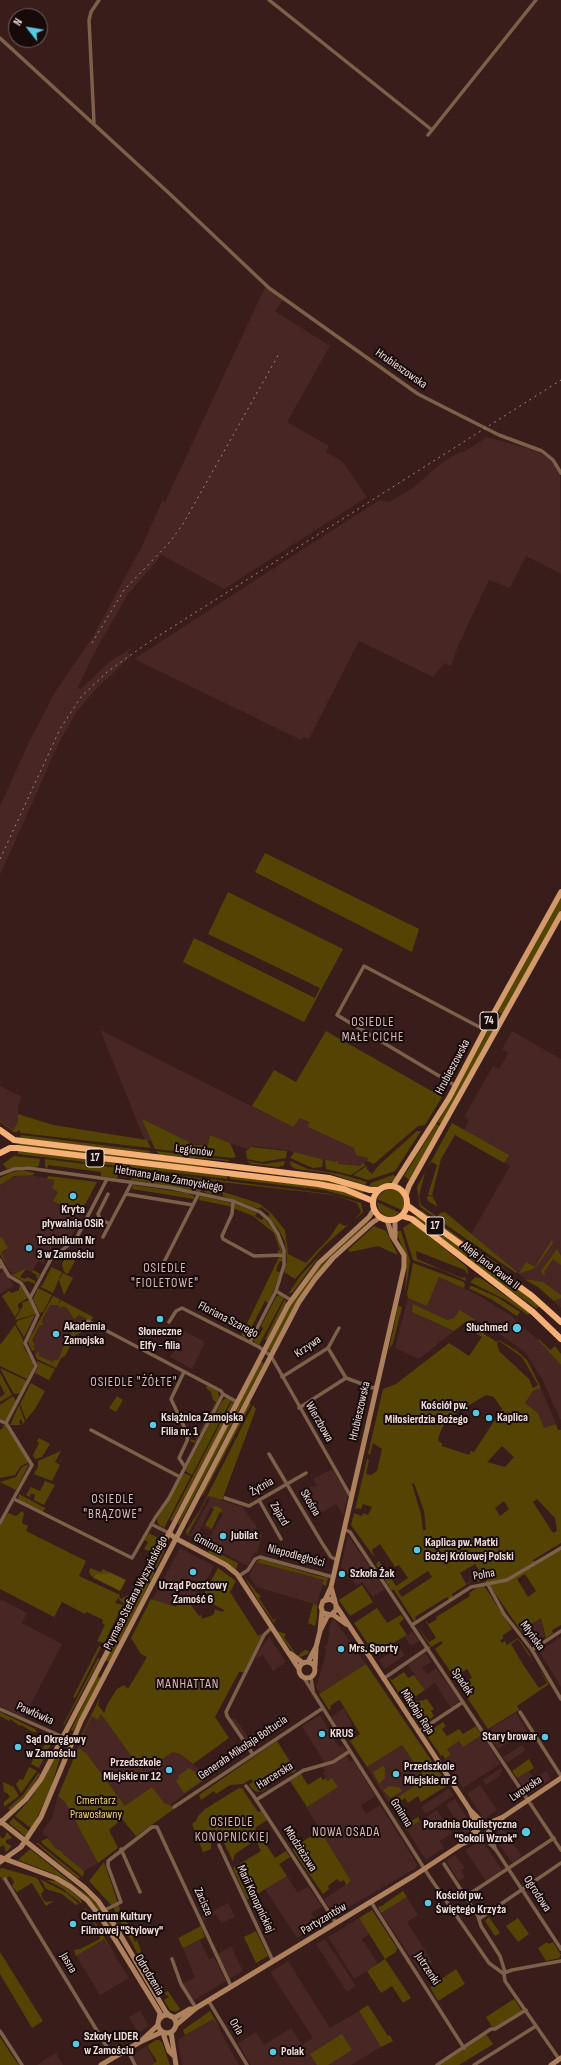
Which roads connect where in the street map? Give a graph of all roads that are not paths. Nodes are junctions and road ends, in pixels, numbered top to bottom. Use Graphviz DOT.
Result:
graph roads {
  1 [pos="99,0"];
  2 [pos="269,0"];
  3 [pos="536,0"];
  4 [pos="0,38"];
  5 [pos="94,123"];
  6 [pos="432,130"];
  7 [pos="428,135"];
  8 [pos="561,473"];
  9 [pos="561,892"];
  10 [pos="561,914"];
  11 [pos="485,1030"];
  12 [pos="456,1086"];
  13 [pos="0,1130"];
  14 [pos="7,1136"];
  15 [pos="2,1152"];
  16 [pos="0,1174"];
  17 [pos="108,1179"];
  18 [pos="132,1182"];
  19 [pos="393,1186"];
  20 [pos="379,1190"];
  21 [pos="199,1193"];
  22 [pos="108,1194"];
  23 [pos="126,1194"];
  24 [pos="406,1195"];
  25 [pos="233,1201"];
  26 [pos="373,1201"];
  27 [pos="193,1205"];
  28 [pos="408,1206"];
  29 [pos="374,1209"];
  30 [pos="402,1216"];
  31 [pos="381,1217"];
  32 [pos="387,1220"];
  33 [pos="395,1220"];
  34 [pos="110,1224"];
  35 [pos="103,1237"];
  36 [pos="396,1241"];
  37 [pos="284,1255"];
  38 [pos="0,1260"];
  39 [pos="2,1266"];
  40 [pos="161,1268"];
  41 [pos="276,1291"];
  42 [pos="30,1298"];
  43 [pos="291,1300"];
  44 [pos="88,1321"];
  45 [pos="169,1322"];
  46 [pos="561,1322"];
  47 [pos="339,1328"];
  48 [pos="561,1339"];
  49 [pos="250,1342"];
  50 [pos="328,1348"];
  51 [pos="264,1350"];
  52 [pos="271,1356"];
  53 [pos="184,1372"];
  54 [pos="282,1377"];
  55 [pos="346,1378"];
  56 [pos="377,1386"];
  57 [pos="223,1394"];
  58 [pos="237,1402"];
  59 [pos="299,1408"];
  60 [pos="0,1421"];
  61 [pos="6,1423"];
  62 [pos="91,1430"];
  63 [pos="269,1454"];
  64 [pos="185,1467"];
  65 [pos="306,1473"];
  66 [pos="180,1477"];
  67 [pos="287,1484"];
  68 [pos="351,1497"];
  69 [pos="225,1498"];
  70 [pos="14,1499"];
  71 [pos="259,1500"];
  72 [pos="0,1523"];
  73 [pos="152,1524"];
  74 [pos="344,1529"];
  75 [pos="168,1533"];
  76 [pos="175,1538"];
  77 [pos="281,1539"];
  78 [pos="561,1548"];
  79 [pos="337,1560"];
  80 [pos="239,1576"];
  81 [pos="333,1576"];
  82 [pos="487,1583"];
  83 [pos="331,1587"];
  84 [pos="325,1600"];
  85 [pos="336,1604"];
  86 [pos="322,1611"];
  87 [pos="330,1614"];
  88 [pos="348,1625"];
  89 [pos="412,1625"];
  90 [pos="272,1627"];
  91 [pos="320,1631"];
  92 [pos="561,1631"];
  93 [pos="286,1648"];
  94 [pos="316,1648"];
  95 [pos="428,1648"];
  96 [pos="532,1650"];
  97 [pos="306,1662"];
  98 [pos="315,1667"];
  99 [pos="299,1669"];
  100 [pos="311,1677"];
  101 [pos="304,1678"];
  102 [pos="383,1679"];
  103 [pos="313,1691"];
  104 [pos="561,1699"];
  105 [pos="463,1702"];
  106 [pos="0,1708"];
  107 [pos="323,1708"];
  108 [pos="520,1712"];
  109 [pos="418,1732"];
  110 [pos="63,1737"];
  111 [pos="72,1741"];
  112 [pos="350,1751"];
  113 [pos="252,1753"];
  114 [pos="561,1777"];
  115 [pos="246,1786"];
  116 [pos="256,1800"];
  117 [pos="528,1800"];
  118 [pos="174,1807"];
  119 [pos="470,1810"];
  120 [pos="503,1817"];
  121 [pos="0,1822"];
  122 [pos="484,1824"];
  123 [pos="477,1828"];
  124 [pos="488,1832"];
  125 [pos="481,1836"];
  126 [pos="554,1838"];
  127 [pos="26,1842"];
  128 [pos="462,1844"];
  129 [pos="219,1845"];
  130 [pos="121,1850"];
  131 [pos="496,1850"];
  132 [pos="561,1850"];
  133 [pos="2,1859"];
  134 [pos="561,1863"];
  135 [pos="444,1864"];
  136 [pos="425,1869"];
  137 [pos="508,1869"];
  138 [pos="5,1879"];
  139 [pos="522,1890"];
  140 [pos="140,1892"];
  141 [pos="465,1897"];
  142 [pos="371,1902"];
  143 [pos="105,1910"];
  144 [pos="479,1919"];
  145 [pos="336,1923"];
  146 [pos="561,1949"];
  147 [pos="172,1959"];
  148 [pos="273,1961"];
  149 [pos="561,1961"];
  150 [pos="504,1973"];
  151 [pos="231,1986"];
  152 [pos="208,2000"];
  153 [pos="195,2008"];
  154 [pos="526,2010"];
  155 [pos="171,2017"];
  156 [pos="160,2019"];
  157 [pos="158,2025"];
  158 [pos="176,2025"];
  159 [pos="536,2026"];
  160 [pos="0,2031"];
  161 [pos="163,2032"];
  162 [pos="171,2032"];
  163 [pos="140,2042"];
  164 [pos="464,2048"];
  165 [pos="127,2049"];
  166 [pos="173,2055"];
  167 [pos="113,2057"];
  168 [pos="560,2059"];
  169 [pos="22,2065"];
  170 [pos="101,2065"];
  171 [pos="135,2065"];
  172 [pos="176,2065"];
  173 [pos="247,2065"];
  174 [pos="437,2065"];
  175 [pos="474,2065"];
  176 [pos="551,2065"];
  1 -- 5 [label="street"];
  2 -- 6 [label="street"];
  3 -- 6 [label="street"];
  4 -- 5 [label="street, Hrubieszowska"];
  5 -- 8 [label="street, Hrubieszowska"];
  6 -- 7 [label="street"];
  9 -- 11 [label="main road, Hrubieszowska / 74"];
  10 -- 24 [label="main road, Hrubieszowska / 74"];
  11 -- 12 [label="main road, Hrubieszowska / 74"];
  11 -- 12 [label="street"];
  12 -- 19 [label="main road, Hrubieszowska / 74"];
  13 -- 14 [label="highway, 17"];
  14 -- 15 [label="highway, 17"];
  14 -- 20 [label="highway, Legionów / 17"];
  15 -- 26 [label="highway, Legionów / 17"];
  16 -- 17 [label="street, Hetmana Jana Zamoyskiego"];
  17 -- 18 [label="street, Hetmana Jana Zamoyskiego"];
  17 -- 42 [label="street"];
  18 -- 21 [label="street, Hetmana Jana Zamoyskiego"];
  18 -- 23 [label="street"];
  19 -- 20 [label="highway, 17"];
  19 -- 24 [label="highway"];
  20 -- 26 [label="highway"];
  21 -- 25 [label="street, Hetmana Jana Zamoyskiego"];
  21 -- 27 [label="street"];
  22 -- 34 [label="street"];
  23 -- 27 [label="street"];
  23 -- 34 [label="street"];
  24 -- 28 [label="highway"];
  25 -- 37 [label="street, Hetmana Jana Zamoyskiego"];
  25 -- 37 [label="street"];
  26 -- 29 [label="highway"];
  27 -- 40 [label="street"];
  28 -- 30 [label="highway"];
  28 -- 46 [label="highway, Aleje Jana Pawła II / 17"];
  29 -- 31 [label="highway"];
  29 -- 43 [label="main road, Prymasa Stefana Wyszyńskiego"];
  30 -- 33 [label="highway"];
  30 -- 48 [label="highway, Aleje Jana Pawła II / 17"];
  31 -- 32 [label="highway"];
  31 -- 52 [label="main road, Prymasa Stefana Wyszyńskiego"];
  32 -- 33 [label="highway"];
  32 -- 36 [label="main road, Hrubieszowska"];
  33 -- 36 [label="main road, Hrubieszowska"];
  34 -- 35 [label="street"];
  36 -- 56 [label="main road, Hrubieszowska"];
  37 -- 41 [label="street, Hetmana Jana Zamoyskiego"];
  38 -- 39 [label="street"];
  39 -- 42 [label="street"];
  41 -- 43 [label="street"];
  41 -- 49 [label="street, Hetmana Jana Zamoyskiego"];
  42 -- 61 [label="street"];
  43 -- 51 [label="main road, Prymasa Stefana Wyszyńskiego"];
  44 -- 53 [label="street"];
  45 -- 49 [label="street, Floriana Szarego"];
  47 -- 50 [label="street, Krzywa"];
  49 -- 51 [label="street, Floriana Szarego"];
  50 -- 54 [label="street, Krzywa"];
  50 -- 55 [label="street"];
  51 -- 52 [label="street"];
  51 -- 58 [label="main road, Prymasa Stefana Wyszyńskiego"];
  52 -- 54 [label="street, Wierzbowa"];
  52 -- 76 [label="main road, Prymasa Stefana Wyszyńskiego"];
  53 -- 57 [label="street"];
  53 -- 64 [label="street"];
  54 -- 59 [label="street, Wierzbowa"];
  55 -- 56 [label="street"];
  55 -- 59 [label="street"];
  56 -- 68 [label="main road, Hrubieszowska"];
  57 -- 58 [label="street"];
  57 -- 64 [label="street"];
  58 -- 75 [label="main road, Prymasa Stefana Wyszyńskiego"];
  59 -- 68 [label="street, Wierzbowa"];
  60 -- 61 [label="street"];
  61 -- 70 [label="street"];
  62 -- 66 [label="street"];
  63 -- 67 [label="street, Skośna"];
  64 -- 66 [label="street"];
  65 -- 67 [label="street, Żytnia"];
  66 -- 73 [label="street"];
  67 -- 71 [label="street, Żytnia"];
  67 -- 79 [label="street, Skośna"];
  68 -- 74 [label="main road, Hrubieszowska"];
  69 -- 71 [label="street, Żytnia"];
  70 -- 72 [label="street"];
  70 -- 73 [label="street"];
  71 -- 77 [label="street, Zajazd"];
  73 -- 75 [label="street"];
  74 -- 79 [label="main road, Hrubieszowska"];
  74 -- 89 [label="street, Spadek"];
  75 -- 76 [label="main road, Gminna"];
  75 -- 110 [label="main road, Prymasa Stefana Wyszyńskiego"];
  76 -- 80 [label="main road, Gminna"];
  76 -- 111 [label="main road, Prymasa Stefana Wyszyńskiego"];
  78 -- 82 [label="street, Polna"];
  79 -- 81 [label="main road, Hrubieszowska"];
  80 -- 81 [label="street, Niepodległości"];
  80 -- 90 [label="main road, Gminna"];
  81 -- 83 [label="main road, Hrubieszowska"];
  82 -- 89 [label="street, Polna"];
  82 -- 96 [label="street, Młyńska"];
  83 -- 84 [label="main road, Hrubieszowska"];
  83 -- 85 [label="main road, Hrubieszowska"];
  84 -- 85 [label="main road"];
  84 -- 86 [label="main road"];
  85 -- 87 [label="main road"];
  85 -- 88 [label="main road, Mikołaja Reja"];
  86 -- 87 [label="main road"];
  86 -- 91 [label="main road"];
  87 -- 88 [label="main road, Mikołaja Reja"];
  87 -- 91 [label="main road"];
  88 -- 102 [label="main road, Mikołaja Reja"];
  89 -- 95 [label="street, Spadek"];
  90 -- 93 [label="main road, Gminna"];
  90 -- 113 [label="street"];
  91 -- 94 [label="main road"];
  92 -- 96 [label="street"];
  93 -- 97 [label="main road, Gminna"];
  93 -- 99 [label="main road, Gminna"];
  94 -- 97 [label="main road"];
  94 -- 98 [label="main road"];
  95 -- 102 [label="street"];
  95 -- 105 [label="street, Spadek"];
  96 -- 104 [label="street, Młyńska"];
  97 -- 98 [label="main road"];
  97 -- 99 [label="main road"];
  98 -- 100 [label="main road"];
  99 -- 101 [label="main road"];
  100 -- 101 [label="main road"];
  100 -- 103 [label="street, Gminna"];
  101 -- 103 [label="street, Gminna"];
  102 -- 109 [label="main road, Mikołaja Reja"];
  103 -- 107 [label="street, Gminna"];
  105 -- 109 [label="street"];
  105 -- 117 [label="street, Spadek"];
  106 -- 110 [label="street, Pawłówka"];
  107 -- 112 [label="street, Gminna"];
  107 -- 113 [label="street, Generała Mikołaja Bołtucia"];
  108 -- 114 [label="street"];
  109 -- 119 [label="main road, Mikołaja Reja"];
  110 -- 111 [label="street, Pawłówka"];
  110 -- 121 [label="main road, Prymasa Stefana Wyszyńskiego"];
  111 -- 127 [label="main road, Prymasa Stefana Wyszyńskiego"];
  112 -- 116 [label="street, Harcerska"];
  112 -- 136 [label="street, Gminna"];
  113 -- 118 [label="street, Generała Mikołaja Bołtucia"];
  114 -- 117 [label="main road, Lwowska"];
  115 -- 116 [label="street, Młodzieżowa"];
  116 -- 145 [label="street, Młodzieżowa"];
  117 -- 120 [label="main road, Lwowska"];
  117 -- 126 [label="street, Spadek"];
  119 -- 122 [label="main road, Mikołaja Reja"];
  119 -- 123 [label="main road, Mikołaja Reja"];
  120 -- 122 [label="main road, Lwowska"];
  120 -- 124 [label="main road, Lwowska"];
  121 -- 127 [label="main road, Odrodzenia"];
  122 -- 123 [label="main road, Lwowska"];
  122 -- 124 [label="main road, Mikołaja Reja"];
  123 -- 125 [label="main road, Mikołaja Reja"];
  123 -- 128 [label="main road, Partyzantów"];
  124 -- 125 [label="main road, Lwowska"];
  124 -- 131 [label="street, Ogrodowa"];
  125 -- 128 [label="main road, Partyzantów"];
  125 -- 131 [label="street, Ogrodowa"];
  126 -- 132 [label="street, Spadek"];
  126 -- 137 [label="street"];
  127 -- 133 [label="main road"];
  127 -- 143 [label="main road, Odrodzenia"];
  128 -- 136 [label="main road, Partyzantów"];
  129 -- 148 [label="street, Marii Konopnickiej"];
  130 -- 140 [label="street"];
  130 -- 143 [label="street"];
  130 -- 151 [label="street, Zacisze"];
  131 -- 137 [label="street, Ogrodowa"];
  133 -- 156 [label="main road, Odrodzenia"];
  134 -- 139 [label="street"];
  135 -- 141 [label="street"];
  136 -- 142 [label="main road, Partyzantów"];
  136 -- 150 [label="street, Gminna"];
  137 -- 139 [label="street, Ogrodowa"];
  137 -- 141 [label="street"];
  138 -- 167 [label="street, Jasna"];
  139 -- 144 [label="street"];
  139 -- 146 [label="street, Ogrodowa"];
  141 -- 144 [label="street"];
  142 -- 145 [label="main road, Partyzantów"];
  142 -- 164 [label="street, Jutrzenki"];
  143 -- 155 [label="main road, Odrodzenia"];
  144 -- 150 [label="street"];
  145 -- 148 [label="main road, Partyzantów"];
  147 -- 153 [label="street"];
  148 -- 151 [label="main road, Partyzantów"];
  149 -- 150 [label="street"];
  150 -- 154 [label="street, Gminna"];
  151 -- 152 [label="main road, Partyzantów"];
  152 -- 153 [label="main road, Partyzantów"];
  152 -- 173 [label="street, Orla"];
  153 -- 155 [label="main road, Partyzantów"];
  153 -- 158 [label="main road, Partyzantów"];
  154 -- 159 [label="street, Gminna"];
  154 -- 164 [label="street"];
  155 -- 156 [label="main road"];
  155 -- 158 [label="main road"];
  156 -- 157 [label="main road"];
  157 -- 161 [label="main road"];
  157 -- 163 [label="main road"];
  158 -- 162 [label="main road"];
  159 -- 168 [label="street, Gminna"];
  159 -- 175 [label="street"];
  160 -- 169 [label="street"];
  161 -- 162 [label="main road"];
  161 -- 163 [label="main road"];
  161 -- 166 [label="main road"];
  162 -- 166 [label="main road"];
  163 -- 165 [label="main road"];
  164 -- 174 [label="street"];
  165 -- 167 [label="main road"];
  165 -- 171 [label="street"];
  166 -- 172 [label="main road"];
  167 -- 170 [label="main road"];
  168 -- 176 [label="main road"];
}
